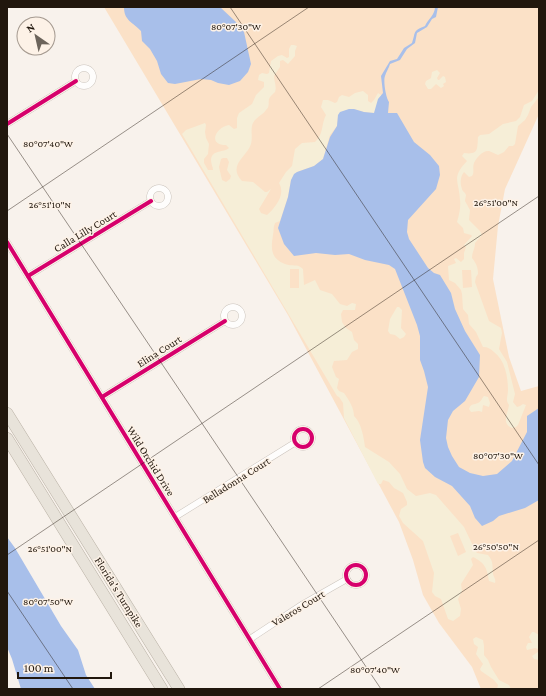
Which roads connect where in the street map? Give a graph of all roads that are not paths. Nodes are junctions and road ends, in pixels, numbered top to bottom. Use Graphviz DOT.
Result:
graph roads {
  1 [pos="76,82"];
  2 [pos="7,124"];
  3 [pos="151,202"];
  4 [pos="7,242"];
  5 [pos="28,276"];
  6 [pos="225,321"];
  7 [pos="102,397"];
  8 [pos="7,413"];
  9 [pos="7,438"];
  10 [pos="296,442"];
  11 [pos="175,517"];
  12 [pos="347,579"];
  13 [pos="250,638"];
  14 [pos="162,689"];
  15 [pos="179,689"];
  16 [pos="280,689"];
  1 -- 2 [label="street"];
  3 -- 5 [label="street, Calla Lilly Court"];
  4 -- 5 [label="street, Wild Orchid Drive"];
  5 -- 7 [label="street, Wild Orchid Drive"];
  6 -- 7 [label="street, Elina Court"];
  7 -- 11 [label="street, Wild Orchid Drive"];
  8 -- 15 [label="highway, Florida's Turnpike"];
  9 -- 14 [label="highway, Florida's Turnpike"];
  10 -- 11 [label="street, Belladonna Court"];
  11 -- 13 [label="street, Wild Orchid Drive"];
  12 -- 13 [label="street, Valeros Court"];
  13 -- 16 [label="street, Wild Orchid Drive"];
}
